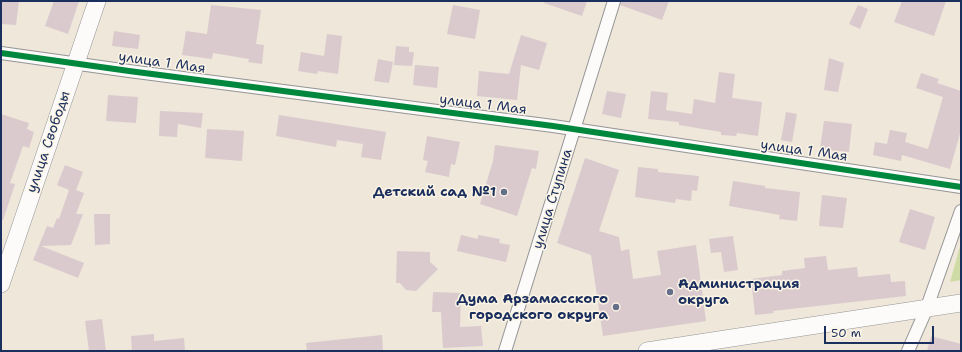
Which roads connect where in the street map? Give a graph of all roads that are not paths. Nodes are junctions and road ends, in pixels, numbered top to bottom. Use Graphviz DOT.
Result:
graph roads {
  1 [pos="97,1"];
  2 [pos="614,1"];
  3 [pos="1,53"];
  4 [pos="76,63"];
  5 [pos="575,130"];
  6 [pos="961,187"];
  7 [pos="961,211"];
  8 [pos="1,284"];
  9 [pos="961,303"];
  10 [pos="926,310"];
  11 [pos="505,351"];
  12 [pos="647,351"];
  13 [pos="908,351"];
  1 -- 4 [label="street, улица Свободы"];
  2 -- 5 [label="street, улица Ступина"];
  3 -- 4 [label="street, улица 1 Мая"];
  4 -- 5 [label="street, улица 1 Мая"];
  4 -- 8 [label="street, улица Свободы"];
  5 -- 6 [label="street, улица 1 Мая"];
  5 -- 11 [label="street, улица Ступина"];
  7 -- 10 [label="street"];
  9 -- 10 [label="street"];
  10 -- 12 [label="street"];
  10 -- 13 [label="street"];
}
